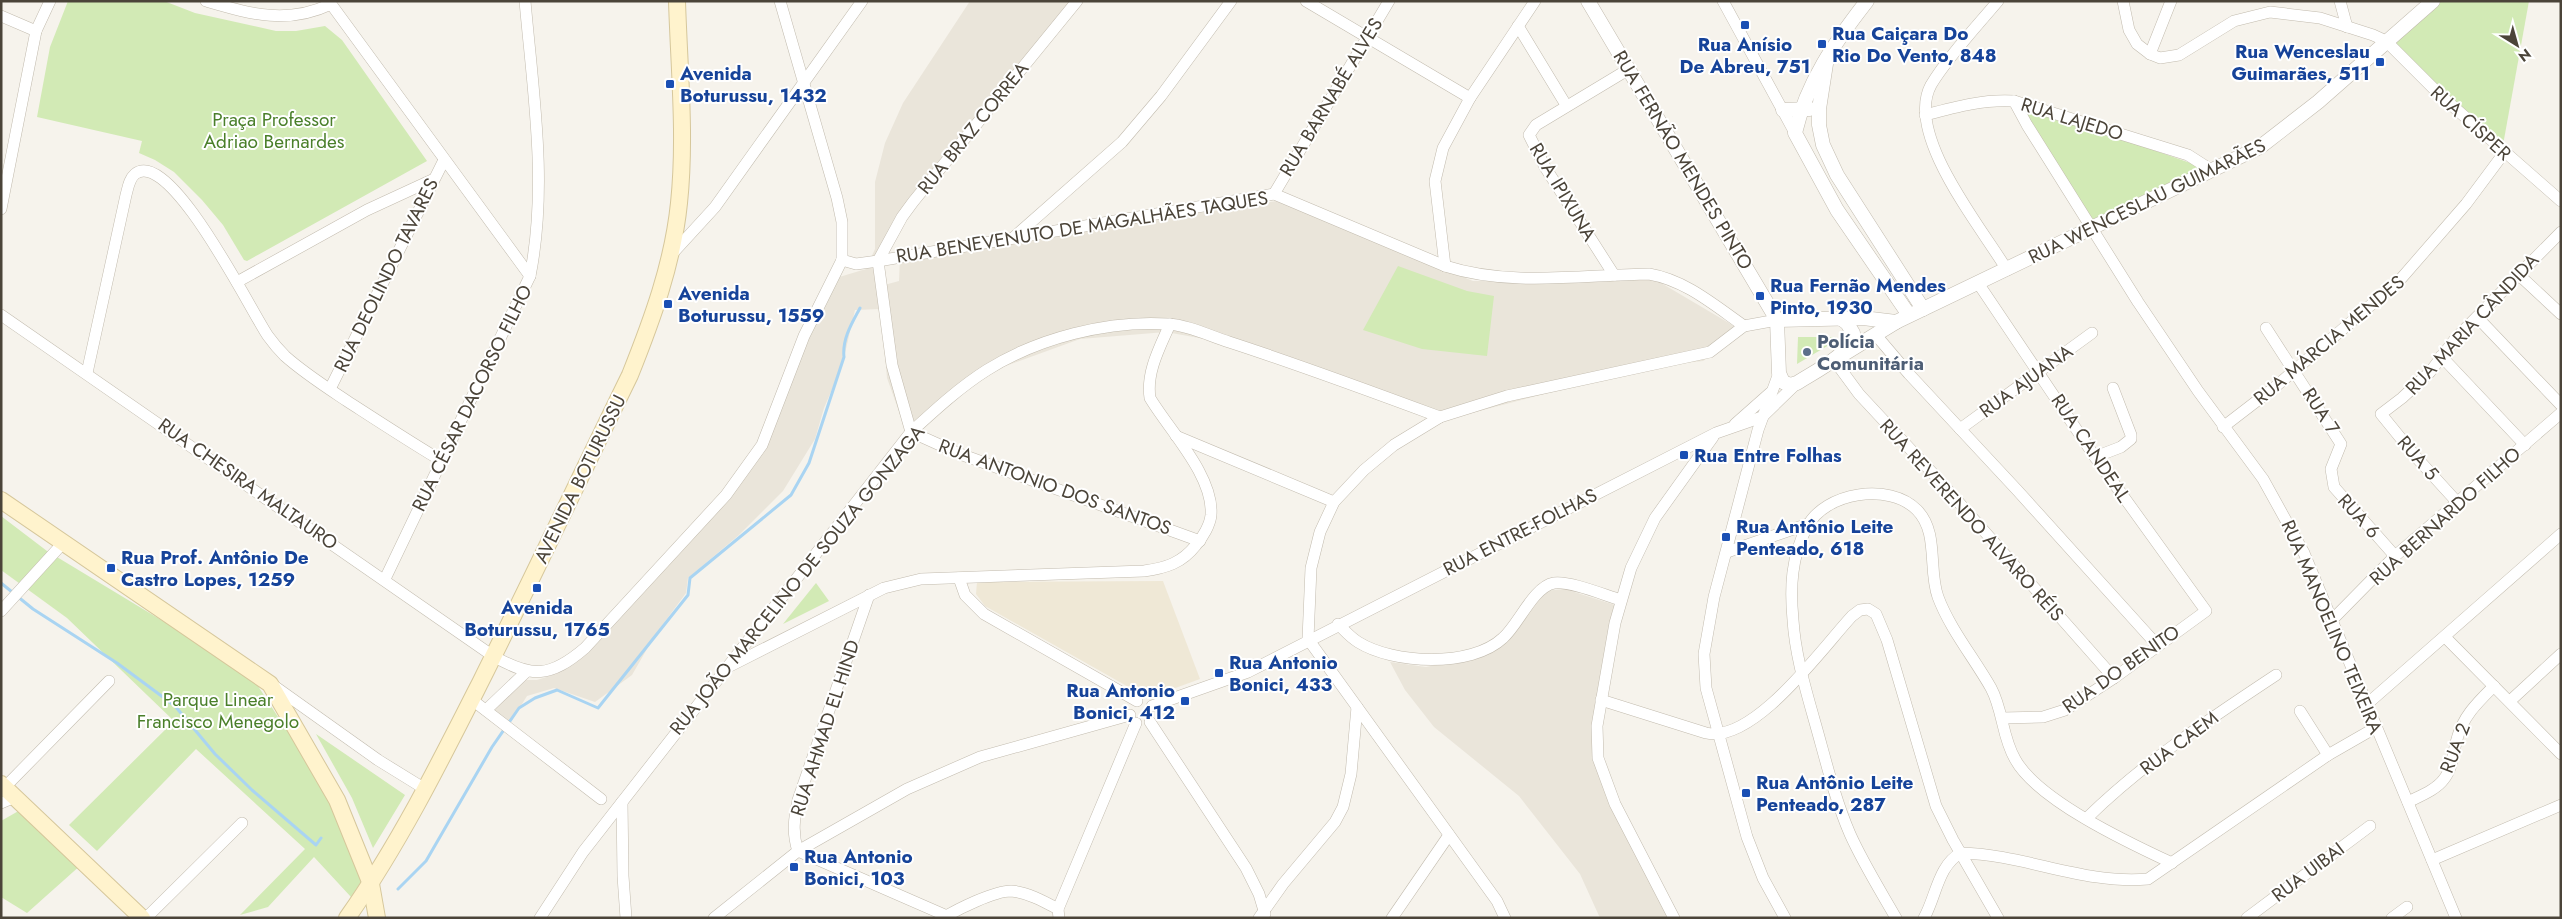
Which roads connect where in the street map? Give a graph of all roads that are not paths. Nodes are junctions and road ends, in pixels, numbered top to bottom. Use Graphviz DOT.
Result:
graph roads {
  1 [pos="50,1"];
  2 [pos="206,1"];
  3 [pos="525,1"];
  4 [pos="677,1"];
  5 [pos="780,1"];
  6 [pos="862,1"];
  7 [pos="1077,1"];
  8 [pos="1231,1"];
  9 [pos="1306,1"];
  10 [pos="1389,1"];
  11 [pos="1535,1"];
  12 [pos="1588,1"];
  13 [pos="1867,1"];
  14 [pos="1998,1"];
  15 [pos="2123,1"];
  16 [pos="2171,1"];
  17 [pos="2340,1"];
  18 [pos="2433,1"];
  19 [pos="333,3"];
  20 [pos="1727,3"];
  21 [pos="1,16"];
  22 [pos="1518,26"];
  23 [pos="2347,26"];
  24 [pos="36,31"];
  25 [pos="1366,38"];
  26 [pos="2386,41"];
  27 [pos="2150,54"];
  28 [pos="1827,58"];
  29 [pos="1629,69"];
  30 [pos="805,81"];
  31 [pos="1470,98"];
  32 [pos="2014,101"];
  33 [pos="1566,105"];
  34 [pos="1802,109"];
  35 [pos="1818,109"];
  36 [pos="1783,110"];
  37 [pos="1925,115"];
  38 [pos="1795,133"];
  39 [pos="2504,153"];
  40 [pos="444,160"];
  41 [pos="2213,171"];
  42 [pos="432,180"];
  43 [pos="1274,194"];
  44 [pos="2561,201"];
  45 [pos="1,209"];
  46 [pos="2092,229"];
  47 [pos="2561,232"];
  48 [pos="1012,239"];
  49 [pos="668,259"];
  50 [pos="842,260"];
  51 [pos="878,261"];
  52 [pos="1445,266"];
  53 [pos="2007,270"];
  54 [pos="1614,274"];
  55 [pos="2518,274"];
  56 [pos="530,276"];
  57 [pos="237,282"];
  58 [pos="1978,283"];
  59 [pos="1923,309"];
  60 [pos="2561,314"];
  61 [pos="1,315"];
  62 [pos="1909,316"];
  63 [pos="2477,317"];
  64 [pos="1840,318"];
  65 [pos="1777,320"];
  66 [pos="1896,322"];
  67 [pos="1170,324"];
  68 [pos="1744,326"];
  69 [pos="2266,328"];
  70 [pos="2092,333"];
  71 [pos="1875,334"];
  72 [pos="2441,356"];
  73 [pos="1834,360"];
  74 [pos="2294,370"];
  75 [pos="2038,372"];
  76 [pos="87,373"];
  77 [pos="1779,373"];
  78 [pos="1797,383"];
  79 [pos="2113,388"];
  80 [pos="330,389"];
  81 [pos="1771,392"];
  82 [pos="2561,405"];
  83 [pos="2381,414"];
  84 [pos="2561,414"];
  85 [pos="1440,417"];
  86 [pos="1762,417"];
  87 [pos="1732,426"];
  88 [pos="2223,426"];
  89 [pos="1960,430"];
  90 [pos="911,432"];
  91 [pos="1716,433"];
  92 [pos="1175,435"];
  93 [pos="2341,444"];
  94 [pos="2525,444"];
  95 [pos="2095,457"];
  96 [pos="442,461"];
  97 [pos="1,500"];
  98 [pos="1334,502"];
  99 [pos="2457,502"];
  100 [pos="1808,524"];
  101 [pos="2561,534"];
  102 [pos="1200,541"];
  103 [pos="63,542"];
  104 [pos="1727,552"];
  105 [pos="2395,556"];
  106 [pos="959,578"];
  107 [pos="385,579"];
  108 [pos="870,595"];
  109 [pos="1620,600"];
  110 [pos="1,611"];
  111 [pos="2206,611"];
  112 [pos="2332,620"];
  113 [pos="1338,624"];
  114 [pos="2445,638"];
  115 [pos="1308,639"];
  116 [pos="2157,645"];
  117 [pos="2561,654"];
  118 [pos="493,656"];
  119 [pos="725,668"];
  120 [pos="526,672"];
  121 [pos="1803,674"];
  122 [pos="2276,675"];
  123 [pos="2114,678"];
  124 [pos="109,681"];
  125 [pos="270,684"];
  126 [pos="2494,686"];
  127 [pos="471,699"];
  128 [pos="1601,700"];
  129 [pos="1137,701"];
  130 [pos="2510,701"];
  131 [pos="2366,705"];
  132 [pos="1152,706"];
  133 [pos="1357,707"];
  134 [pos="2300,711"];
  135 [pos="489,712"];
  136 [pos="2003,718"];
  137 [pos="1133,719"];
  138 [pos="1150,722"];
  139 [pos="2376,728"];
  140 [pos="1718,736"];
  141 [pos="2561,754"];
  142 [pos="2328,755"];
  143 [pos="425,789"];
  144 [pos="6,793"];
  145 [pos="601,799"];
  146 [pos="622,802"];
  147 [pos="2408,802"];
  148 [pos="2561,805"];
  149 [pos="2087,818"];
  150 [pos="242,823"];
  151 [pos="2370,826"];
  152 [pos="1450,835"];
  153 [pos="798,851"];
  154 [pos="1960,853"];
  155 [pos="2152,853"];
  156 [pos="2432,860"];
  157 [pos="2172,863"];
  158 [pos="2148,879"];
  159 [pos="371,884"];
  160 [pos="2407,907"];
  161 [pos="1059,913"];
  162 [pos="1263,915"];
  163 [pos="945,917"];
  164 [pos="144,918"];
  165 [pos="347,918"];
  166 [pos="377,918"];
  167 [pos="540,918"];
  168 [pos="626,918"];
  169 [pos="714,918"];
  170 [pos="1392,918"];
  171 [pos="1505,918"];
  172 [pos="1674,918"];
  173 [pos="1785,918"];
  174 [pos="1896,918"];
  175 [pos="1924,918"];
  176 [pos="1998,918"];
  177 [pos="2247,918"];
  178 [pos="2392,918"];
  179 [pos="2456,918"];
  1 -- 24 [label="street"];
  2 -- 19 [label="street"];
  3 -- 56 [label="street, RUA CÉSAR DACORSO FILHO"];
  4 -- 49 [label="main road, AVENIDA BOTURUSSU"];
  5 -- 30 [label="street"];
  6 -- 30 [label="street"];
  7 -- 51 [label="street, RUA BRAZ CORREA"];
  8 -- 48 [label="street"];
  9 -- 25 [label="street"];
  10 -- 25 [label="street, RUA BARNABÉ ALVES"];
  11 -- 22 [label="street"];
  12 -- 29 [label="street, RUA FERNÃO MENDES PINTO"];
  13 -- 28 [label="street"];
  14 -- 37 [label="street"];
  15 -- 27 [label="street"];
  16 -- 27 [label="street"];
  17 -- 23 [label="street"];
  18 -- 26 [label="street, RUA WENCESLAU GUIMARÃES"];
  19 -- 40 [label="street"];
  20 -- 36 [label="street"];
  21 -- 24 [label="street"];
  22 -- 31 [label="street"];
  22 -- 33 [label="street"];
  23 -- 26 [label="street"];
  23 -- 27 [label="street"];
  24 -- 45 [label="street"];
  25 -- 31 [label="street"];
  25 -- 43 [label="street, RUA BARNABÉ ALVES"];
  26 -- 39 [label="street, RUA CÍSPER"];
  26 -- 41 [label="street, RUA WENCESLAU GUIMARÃES"];
  28 -- 34 [label="street"];
  28 -- 35 [label="street"];
  29 -- 33 [label="street, RUA IPIXUNA"];
  29 -- 65 [label="street, RUA FERNÃO MENDES PINTO"];
  30 -- 49 [label="street"];
  30 -- 50 [label="street"];
  31 -- 52 [label="street"];
  32 -- 37 [label="street, RUA LAJEDO"];
  32 -- 41 [label="street, RUA LAJEDO"];
  32 -- 46 [label="street, RUA MANOELINO TEIXEIRA"];
  33 -- 54 [label="street, RUA IPIXUNA"];
  34 -- 35 [label="street"];
  34 -- 36 [label="street"];
  34 -- 38 [label="street"];
  35 -- 59 [label="street"];
  36 -- 38 [label="street"];
  37 -- 53 [label="street"];
  38 -- 62 [label="street"];
  39 -- 44 [label="street, RUA CÍSPER"];
  39 -- 74 [label="street, RUA MÁRCIA MENDES"];
  40 -- 42 [label="street, RUA DEOLINDO TAVARES"];
  40 -- 56 [label="street"];
  41 -- 46 [label="street, RUA WENCESLAU GUIMARÃES"];
  42 -- 57 [label="street"];
  42 -- 80 [label="street, RUA DEOLINDO TAVARES"];
  43 -- 48 [label="street, RUA BENEVENUTO DE MAGALHÃES TAQUES"];
  43 -- 52 [label="street, RUA BENEVENUTO DE MAGALHÃES TAQUES"];
  46 -- 53 [label="street, RUA WENCESLAU GUIMARÃES"];
  46 -- 88 [label="street, RUA MANOELINO TEIXEIRA"];
  47 -- 55 [label="street, RUA MARIA CÂNDIDA"];
  48 -- 51 [label="street, RUA BENEVENUTO DE MAGALHÃES TAQUES"];
  49 -- 118 [label="main road, AVENIDA BOTURUSSU"];
  50 -- 51 [label="street, RUA BENEVENUTO DE MAGALHÃES TAQUES"];
  50 -- 120 [label="street"];
  51 -- 90 [label="street"];
  52 -- 54 [label="street, RUA BENEVENUTO DE MAGALHÃES TAQUES"];
  53 -- 58 [label="street, RUA WENCESLAU GUIMARÃES"];
  54 -- 68 [label="street, RUA BENEVENUTO DE MAGALHÃES TAQUES"];
  55 -- 60 [label="street"];
  55 -- 63 [label="street, RUA MARIA CÂNDIDA"];
  56 -- 96 [label="street, RUA CÉSAR DACORSO FILHO"];
  57 -- 76 [label="street"];
  57 -- 80 [label="street"];
  58 -- 59 [label="street, RUA WENCESLAU GUIMARÃES"];
  58 -- 75 [label="street, RUA CANDEAL"];
  59 -- 62 [label="street, RUA WENCESLAU GUIMARÃES"];
  61 -- 76 [label="street, RUA CHESIRA MALTAURO"];
  62 -- 66 [label="street, RUA WENCESLAU GUIMARÃES"];
  63 -- 72 [label="street, RUA MARIA CÂNDIDA"];
  63 -- 82 [label="street"];
  64 -- 65 [label="street"];
  64 -- 66 [label="street"];
  64 -- 73 [label="street"];
  65 -- 68 [label="street"];
  65 -- 77 [label="street"];
  66 -- 71 [label="street, RUA WENCESLAU GUIMARÃES"];
  67 -- 85 [label="street, RUA JOÃO MARCELINO DE SOUZA GONZAGA"];
  67 -- 90 [label="street, RUA JOÃO MARCELINO DE SOUZA GONZAGA"];
  67 -- 92 [label="street"];
  68 -- 85 [label="street"];
  69 -- 74 [label="street, RUA 7"];
  70 -- 75 [label="street, RUA AJUANA"];
  71 -- 73 [label="street, RUA WENCESLAU GUIMARÃES"];
  71 -- 89 [label="street"];
  72 -- 83 [label="street, RUA MARIA CÂNDIDA"];
  72 -- 94 [label="street"];
  73 -- 78 [label="street, RUA WENCESLAU GUIMARÃES"];
  73 -- 123 [label="street, RUA REVERENDO ALVARO RÉIS"];
  74 -- 88 [label="street, RUA MÁRCIA MENDES"];
  74 -- 93 [label="street, RUA 7"];
  75 -- 89 [label="street, RUA AJUANA"];
  75 -- 95 [label="street, RUA CANDEAL"];
  76 -- 107 [label="street, RUA CHESIRA MALTAURO"];
  77 -- 78 [label="street"];
  77 -- 81 [label="street"];
  78 -- 86 [label="street"];
  79 -- 95 [label="street"];
  80 -- 96 [label="street"];
  81 -- 86 [label="street"];
  81 -- 87 [label="street, RUA ENTRE-FOLHAS"];
  83 -- 99 [label="street, RUA 5"];
  84 -- 94 [label="street, RUA BERNARDO FILHO"];
  85 -- 98 [label="street"];
  86 -- 87 [label="street, RUA ENTRE-FOLHAS"];
  86 -- 104 [label="street"];
  87 -- 91 [label="street, RUA ENTRE-FOLHAS"];
  88 -- 112 [label="street, RUA MANOELINO TEIXEIRA"];
  89 -- 116 [label="street"];
  90 -- 102 [label="street, RUA ANTONIO DOS SANTOS"];
  90 -- 119 [label="street, RUA JOÃO MARCELINO DE SOUZA GONZAGA"];
  91 -- 109 [label="street"];
  91 -- 113 [label="street, RUA ENTRE-FOLHAS"];
  92 -- 98 [label="street"];
  92 -- 102 [label="street"];
  93 -- 105 [label="street, RUA 6"];
  94 -- 99 [label="street, RUA BERNARDO FILHO"];
  95 -- 111 [label="street, RUA CANDEAL"];
  96 -- 107 [label="street, RUA CÉSAR DACORSO FILHO"];
  97 -- 103 [label="main road"];
  98 -- 115 [label="street"];
  99 -- 105 [label="street, RUA BERNARDO FILHO"];
  100 -- 104 [label="street"];
  100 -- 121 [label="street"];
  100 -- 136 [label="street"];
  101 -- 114 [label="street"];
  102 -- 106 [label="street"];
  103 -- 110 [label="street"];
  103 -- 125 [label="main road"];
  104 -- 140 [label="street"];
  105 -- 112 [label="street, RUA BERNARDO FILHO"];
  106 -- 108 [label="street"];
  106 -- 129 [label="street"];
  107 -- 118 [label="street, RUA CHESIRA MALTAURO"];
  108 -- 119 [label="street"];
  108 -- 153 [label="street, RUA AHMAD EL HIND"];
  109 -- 113 [label="street"];
  109 -- 128 [label="street"];
  111 -- 116 [label="street, RUA DO BENITO"];
  112 -- 131 [label="street, RUA MANOELINO TEIXEIRA"];
  113 -- 115 [label="street, RUA ENTRE-FOLHAS"];
  114 -- 126 [label="street"];
  114 -- 131 [label="street"];
  115 -- 132 [label="street, RUA ENTRE-FOLHAS"];
  115 -- 133 [label="street"];
  116 -- 123 [label="street, RUA DO BENITO"];
  117 -- 130 [label="street"];
  118 -- 120 [label="street"];
  118 -- 127 [label="main road, AVENIDA BOTURUSSU"];
  119 -- 146 [label="street, RUA JOÃO MARCELINO DE SOUZA GONZAGA"];
  120 -- 135 [label="street"];
  121 -- 140 [label="street"];
  121 -- 154 [label="street"];
  121 -- 174 [label="street"];
  122 -- 149 [label="street, RUA CAEM"];
  123 -- 136 [label="street, RUA DO BENITO"];
  124 -- 144 [label="street"];
  125 -- 143 [label="street"];
  125 -- 159 [label="main road"];
  126 -- 130 [label="street"];
  126 -- 147 [label="street, RUA 2"];
  127 -- 135 [label="street"];
  127 -- 143 [label="main road, AVENIDA BOTURUSSU"];
  128 -- 140 [label="street"];
  128 -- 172 [label="street"];
  129 -- 132 [label="street"];
  129 -- 137 [label="street"];
  130 -- 141 [label="street"];
  131 -- 139 [label="street, RUA MANOELINO TEIXEIRA"];
  132 -- 138 [label="street"];
  133 -- 152 [label="street"];
  133 -- 162 [label="street"];
  134 -- 142 [label="street"];
  135 -- 145 [label="street"];
  136 -- 149 [label="street"];
  137 -- 138 [label="street"];
  137 -- 153 [label="street"];
  137 -- 161 [label="street"];
  138 -- 162 [label="street"];
  139 -- 142 [label="street"];
  139 -- 147 [label="street, RUA MANOELINO TEIXEIRA"];
  140 -- 173 [label="street"];
  142 -- 157 [label="street"];
  143 -- 159 [label="main road, AVENIDA BOTURUSSU"];
  144 -- 164 [label="main road"];
  146 -- 167 [label="street, RUA JOÃO MARCELINO DE SOUZA GONZAGA"];
  146 -- 168 [label="street"];
  147 -- 156 [label="street, RUA MANOELINO TEIXEIRA"];
  148 -- 156 [label="street"];
  149 -- 155 [label="street"];
  150 -- 164 [label="street"];
  151 -- 177 [label="street, RUA UIBAI"];
  152 -- 170 [label="street"];
  152 -- 171 [label="street"];
  153 -- 163 [label="street"];
  153 -- 169 [label="street"];
  154 -- 158 [label="street"];
  154 -- 175 [label="street"];
  154 -- 176 [label="street"];
  155 -- 157 [label="street"];
  155 -- 158 [label="street"];
  156 -- 179 [label="street, RUA MANOELINO TEIXEIRA"];
  157 -- 158 [label="street"];
  159 -- 165 [label="main road, AVENIDA BOTURUSSU"];
  159 -- 166 [label="main road"];
  160 -- 178 [label="street"];
  161 -- 163 [label="street"];
}
